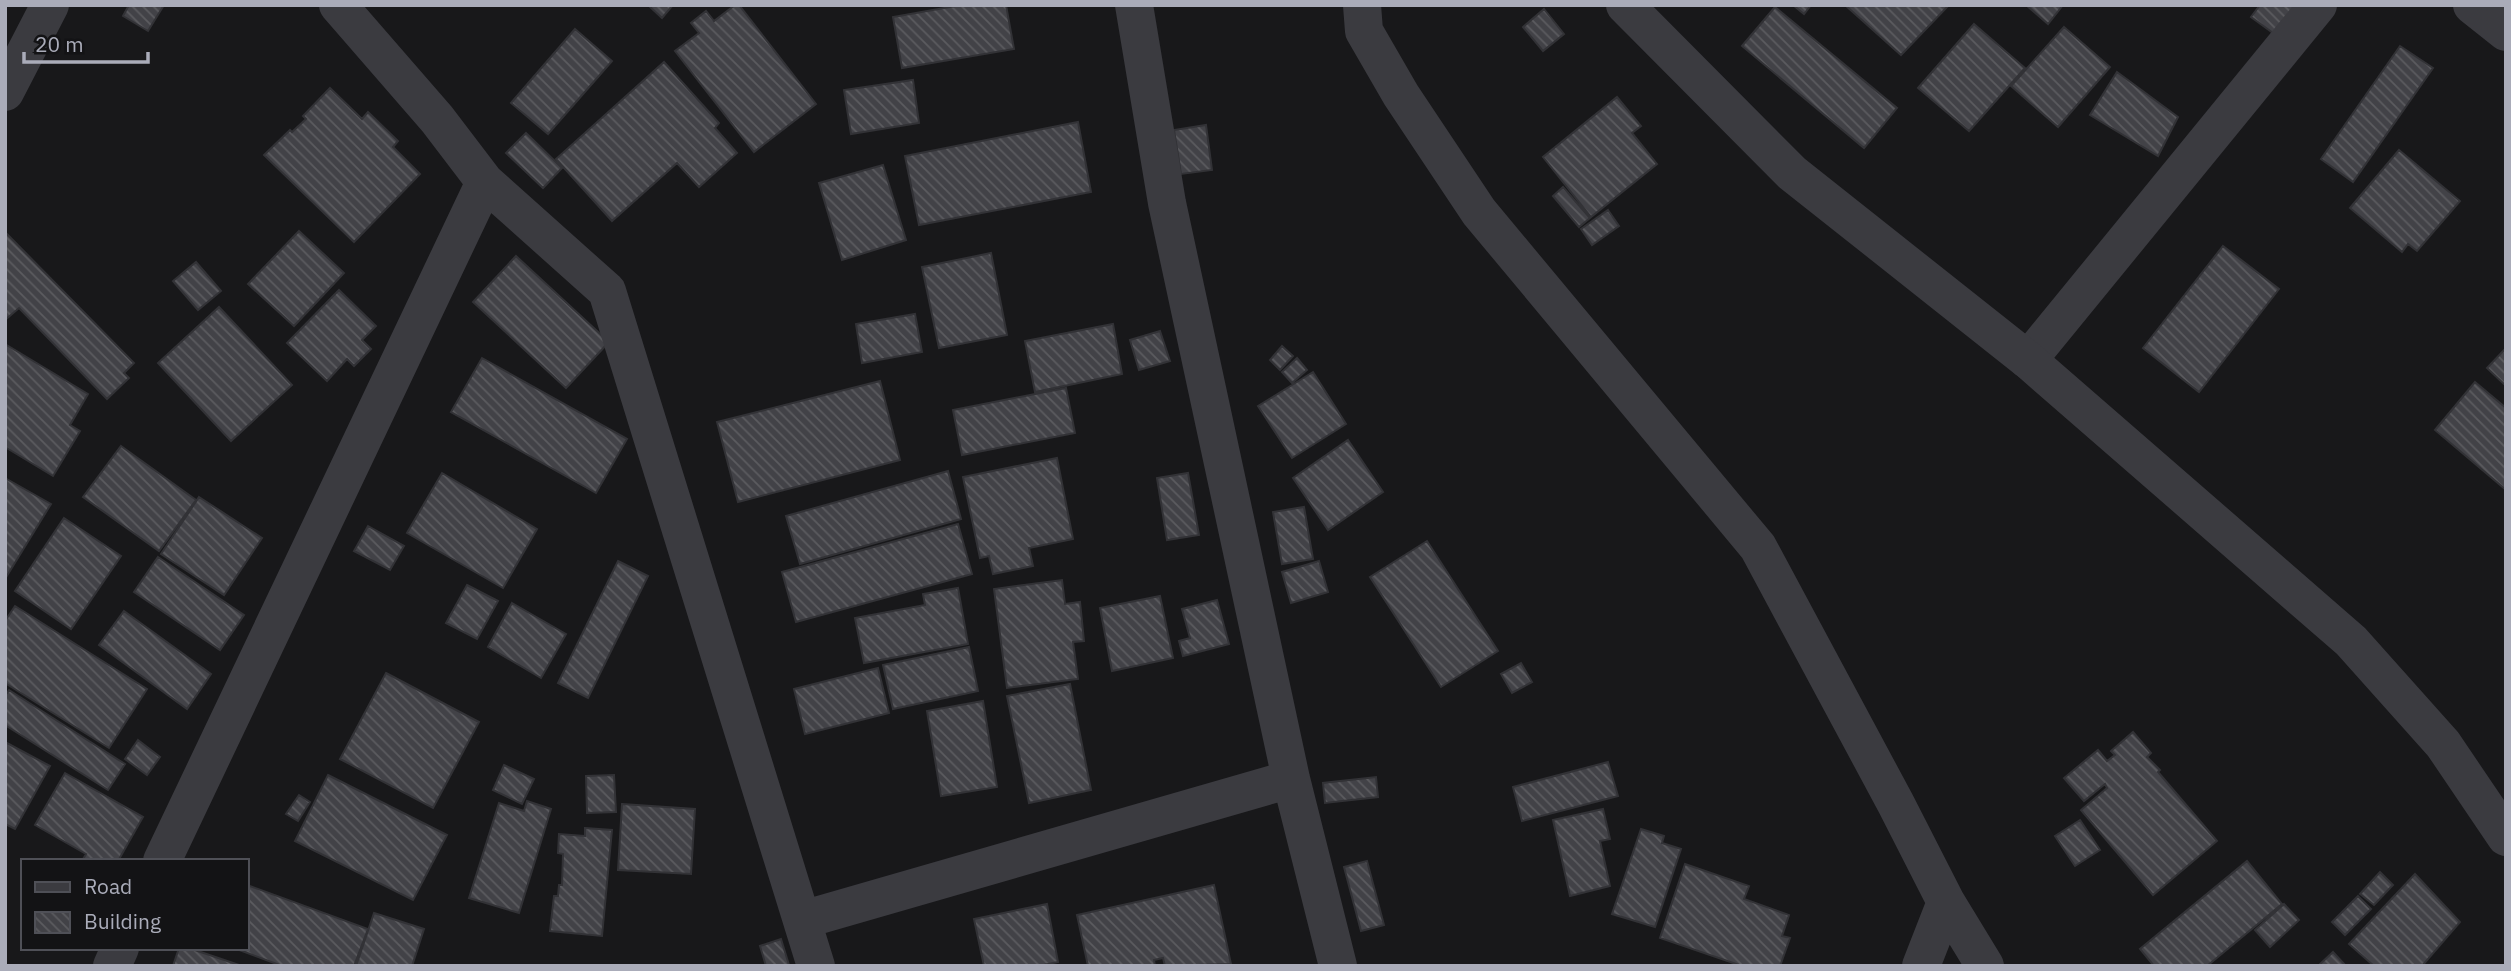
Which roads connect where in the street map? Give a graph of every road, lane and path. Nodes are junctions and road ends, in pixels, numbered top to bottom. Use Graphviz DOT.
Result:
graph roads {
  1 [pos="50,5"];
  2 [pos="338,5"];
  3 [pos="1134,5"];
  4 [pos="1362,5"];
  5 [pos="1625,5"];
  6 [pos="2318,5"];
  7 [pos="2472,5"];
  8 [pos="2506,32"];
  9 [pos="5,92"];
  10 [pos="485,182"];
  11 [pos="2028,360"];
  12 [pos="1291,779"];
  13 [pos="2506,837"];
  14 [pos="163,859"];
  15 [pos="1946,902"];
  16 [pos="802,920"];
  17 [pos="119,950"];
  18 [pos="112,966"];
  19 [pos="816,966"];
  20 [pos="1338,966"];
  21 [pos="1921,966"];
  22 [pos="1985,966"];
  1 -- 9 [label="street"];
  2 -- 10 [label="street"];
  3 -- 12 [label="street"];
  4 -- 15 [label="street"];
  5 -- 11 [label="street"];
  6 -- 11 [label="street"];
  7 -- 8 [label="street"];
  10 -- 14 [label="street"];
  10 -- 16 [label="street"];
  11 -- 13 [label="street"];
  12 -- 16 [label="street"];
  12 -- 20 [label="street"];
  15 -- 21 [label="street"];
  15 -- 22 [label="street"];
  16 -- 19 [label="street"];
  17 -- 18 [label="street"];
}
